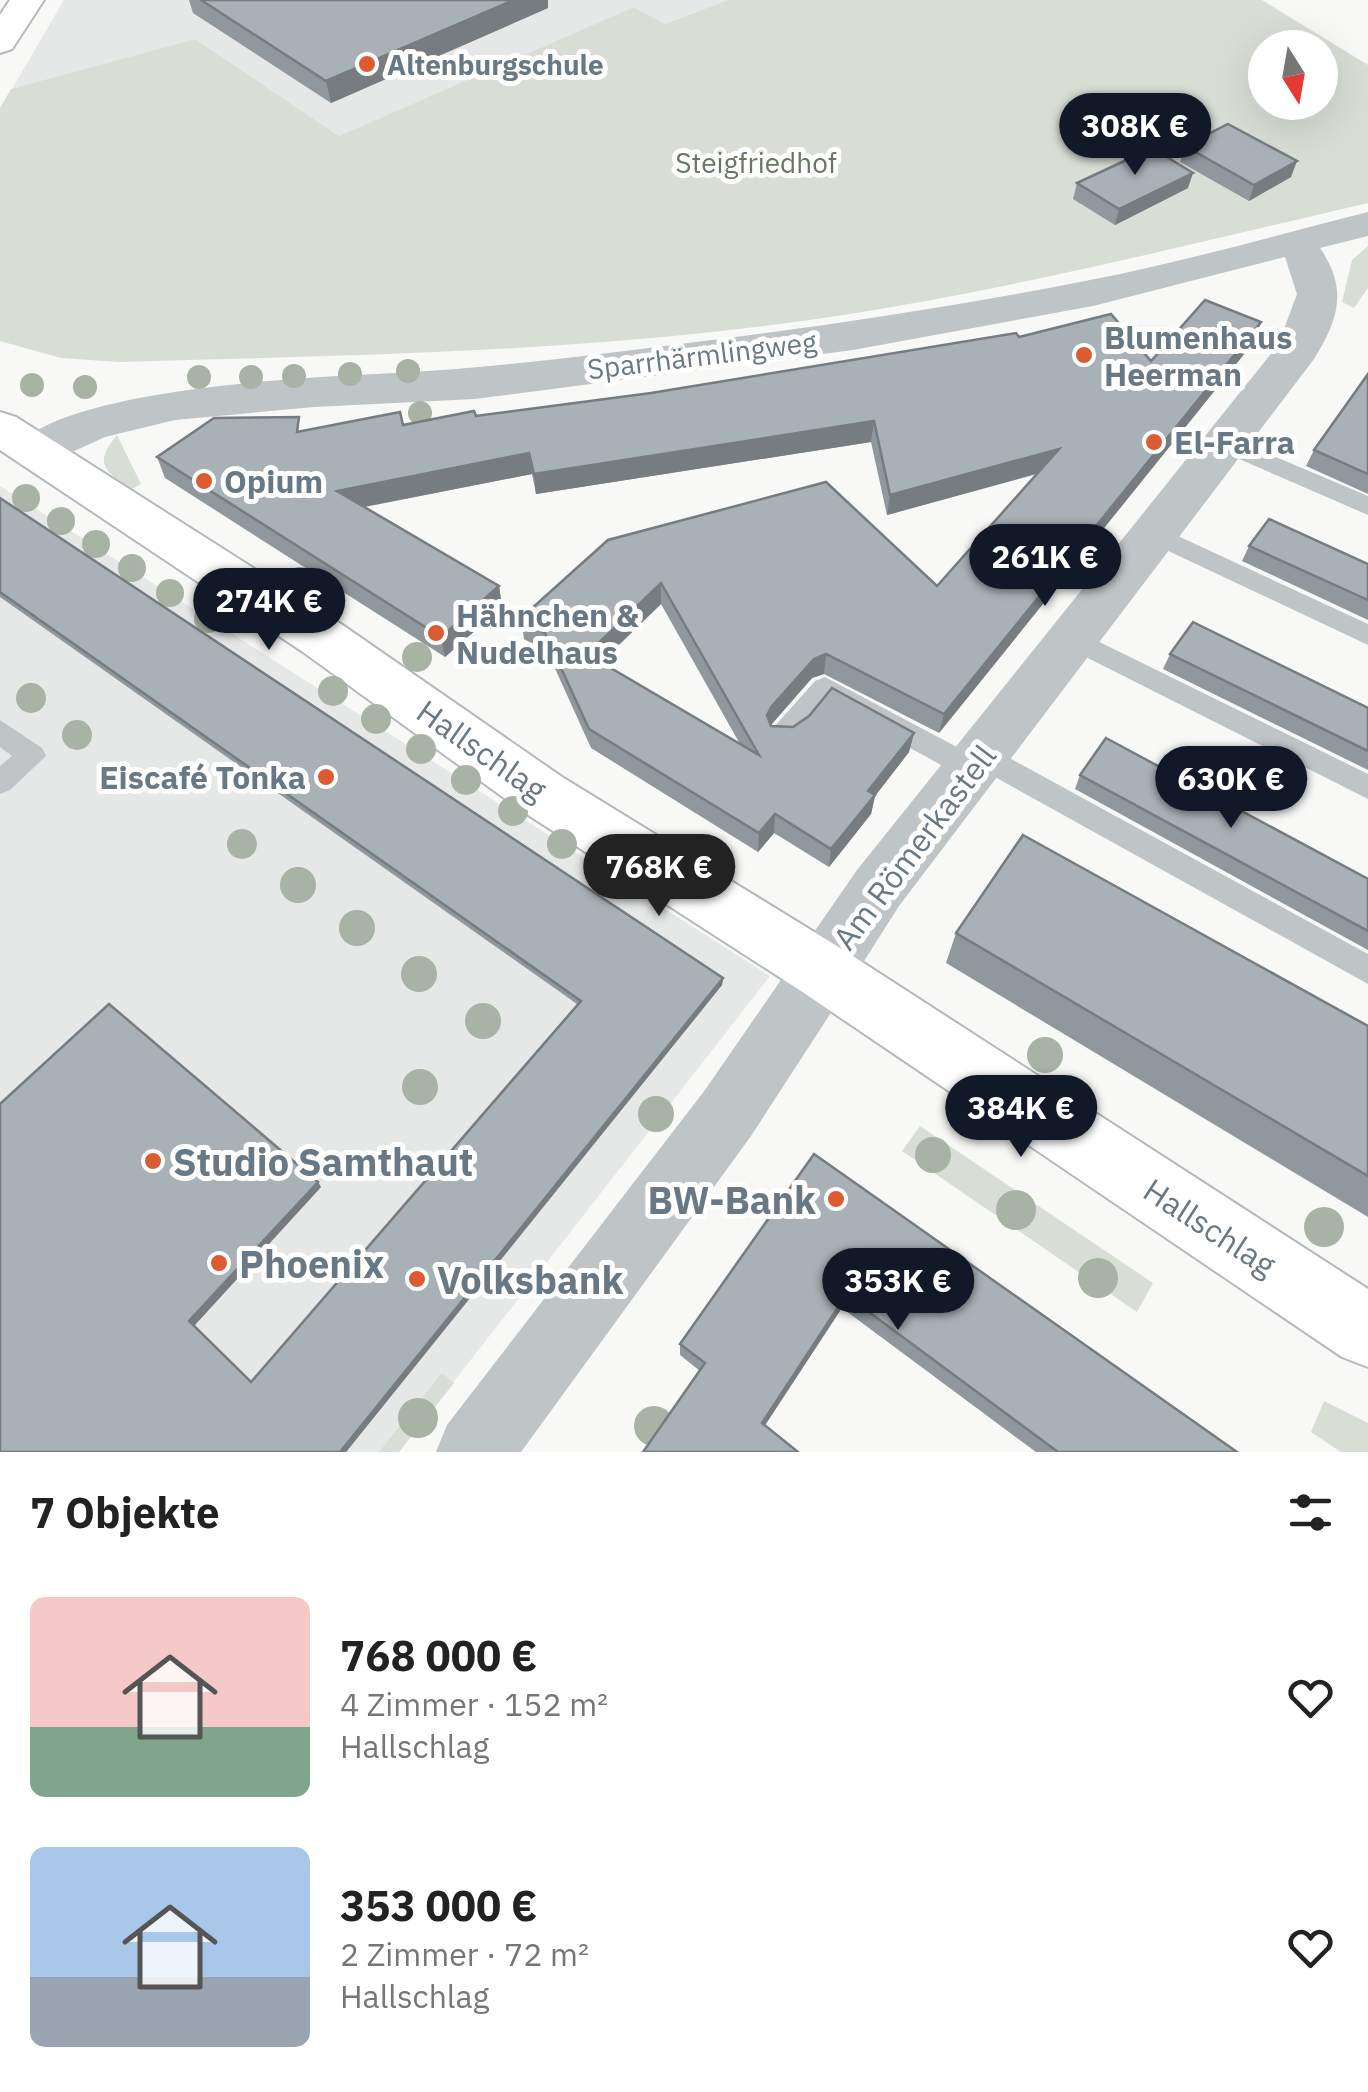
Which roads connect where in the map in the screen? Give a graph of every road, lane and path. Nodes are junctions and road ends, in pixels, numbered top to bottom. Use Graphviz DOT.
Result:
graph roads {
  1 [pos="27,0"];
  2 [pos="0,42"];
  3 [pos="1368,224"];
  4 [pos="1294,242"];
  5 [pos="17,441"];
  6 [pos="1224,443"];
  7 [pos="1368,506"];
  8 [pos="1154,534"];
  9 [pos="1368,635"];
  10 [pos="1073,639"];
  11 [pos="0,731"];
  12 [pos="783,736"];
  13 [pos="978,763"];
  14 [pos="0,782"];
  15 [pos="1368,788"];
  16 [pos="823,970"];
  17 [pos="1368,970"];
  18 [pos="1368,1332"];
  19 [pos="474,1452"];
  1 -- 2 [label="main road"];
  3 -- 4 [label="street, Sparrhärmlingweg"];
  4 -- 5 [label="street, Sparrhärmlingweg"];
  4 -- 6 [label="street, Am Römerkastell"];
  5 -- 16 [label="main road, Hallschlag"];
  6 -- 7 [label="lane"];
  6 -- 8 [label="street, Am Römerkastell"];
  8 -- 9 [label="lane"];
  8 -- 10 [label="street, Am Römerkastell"];
  10 -- 13 [label="street, Am Römerkastell"];
  10 -- 15 [label="lane"];
  11 -- 14 [label="lane"];
  12 -- 13 [label="lane"];
  13 -- 16 [label="street, Am Römerkastell"];
  13 -- 17 [label="lane"];
  16 -- 18 [label="main road, Hallschlag"];
  16 -- 19 [label="street, Am Römerkastell"];
}
